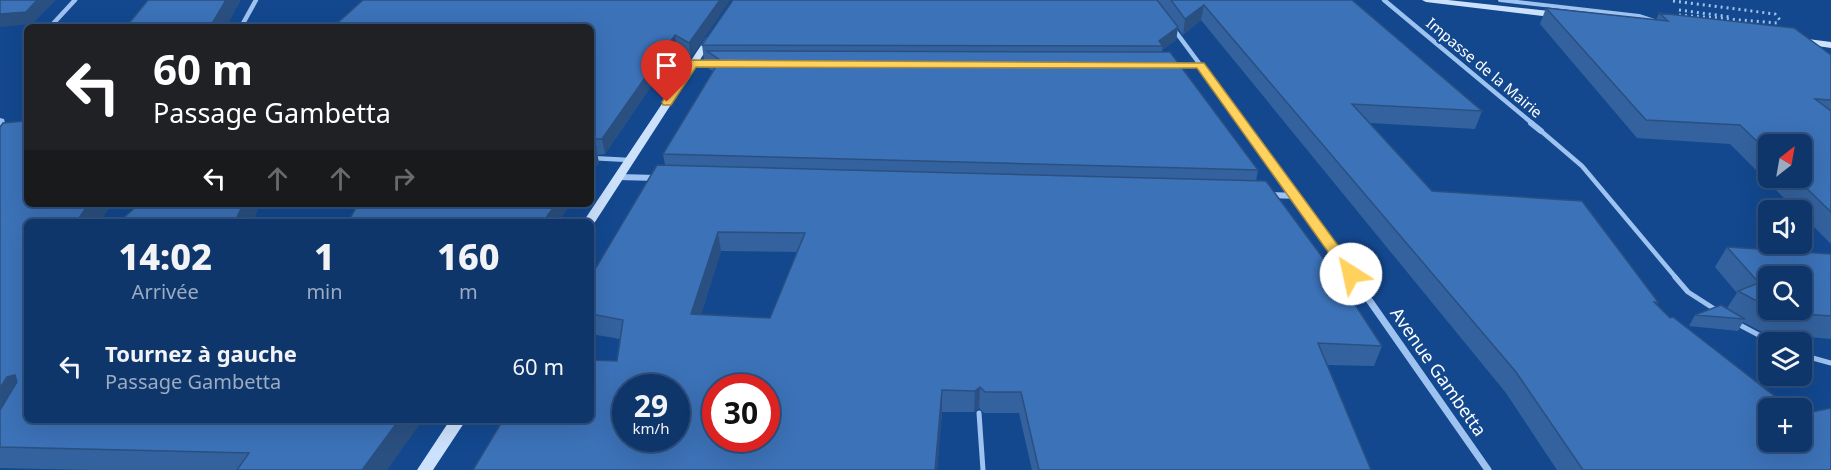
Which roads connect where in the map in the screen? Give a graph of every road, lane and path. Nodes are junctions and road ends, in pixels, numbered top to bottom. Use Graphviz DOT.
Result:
graph roads {
  1 [pos="75,0"];
  2 [pos="256,0"];
  3 [pos="1384,0"];
  4 [pos="1426,0"];
  5 [pos="1500,0"];
  6 [pos="1670,0"];
  7 [pos="1165,19"];
  8 [pos="1742,19"];
  9 [pos="53,24"];
  10 [pos="243,24"];
  11 [pos="1661,24"];
  12 [pos="1784,24"];
  13 [pos="718,27"];
  14 [pos="1777,27"];
  15 [pos="1789,40"];
  16 [pos="1831,45"];
  17 [pos="693,63"];
  18 [pos="722,64"];
  19 [pos="1165,65"];
  20 [pos="1200,65"];
  21 [pos="1541,131"];
  22 [pos="594,158"];
  23 [pos="630,160"];
  24 [pos="618,177"];
  25 [pos="662,178"];
  26 [pos="1261,195"];
  27 [pos="1297,196"];
  28 [pos="591,219"];
  29 [pos="1725,316"];
  30 [pos="1735,322"];
  31 [pos="1758,336"];
  32 [pos="1812,357"];
  33 [pos="1831,363"];
  34 [pos="979,412"];
  35 [pos="456,423"];
  36 [pos="425,470"];
  37 [pos="983,470"];
  38 [pos="1488,470"];
  1 -- 9 [label="street"];
  2 -- 10 [label="street"];
  3 -- 21 [label="street, Impasse de la Mairie"];
  4 -- 11 [label="main road"];
  5 -- 11 [label="lane"];
  6 -- 12 [label="path"];
  7 -- 20 [label="street, Avenue Gambetta"];
  8 -- 14 [label="path"];
  13 -- 17 [label="main road"];
  15 -- 16 [label="main road"];
  17 -- 18 [label="street"];
  17 -- 23 [label="main road"];
  19 -- 20 [label="street"];
  20 -- 27 [label="street, Avenue Gambetta"];
  21 -- 29 [label="lane"];
  22 -- 23 [label="lane"];
  23 -- 24 [label="main road"];
  24 -- 25 [label="street"];
  24 -- 28 [label="main road"];
  26 -- 27 [label="street"];
  27 -- 38 [label="street, Avenue Gambetta"];
  30 -- 31 [label="lane"];
  32 -- 33 [label="lane"];
  34 -- 37 [label="lane"];
  35 -- 36 [label="main road"];
}
